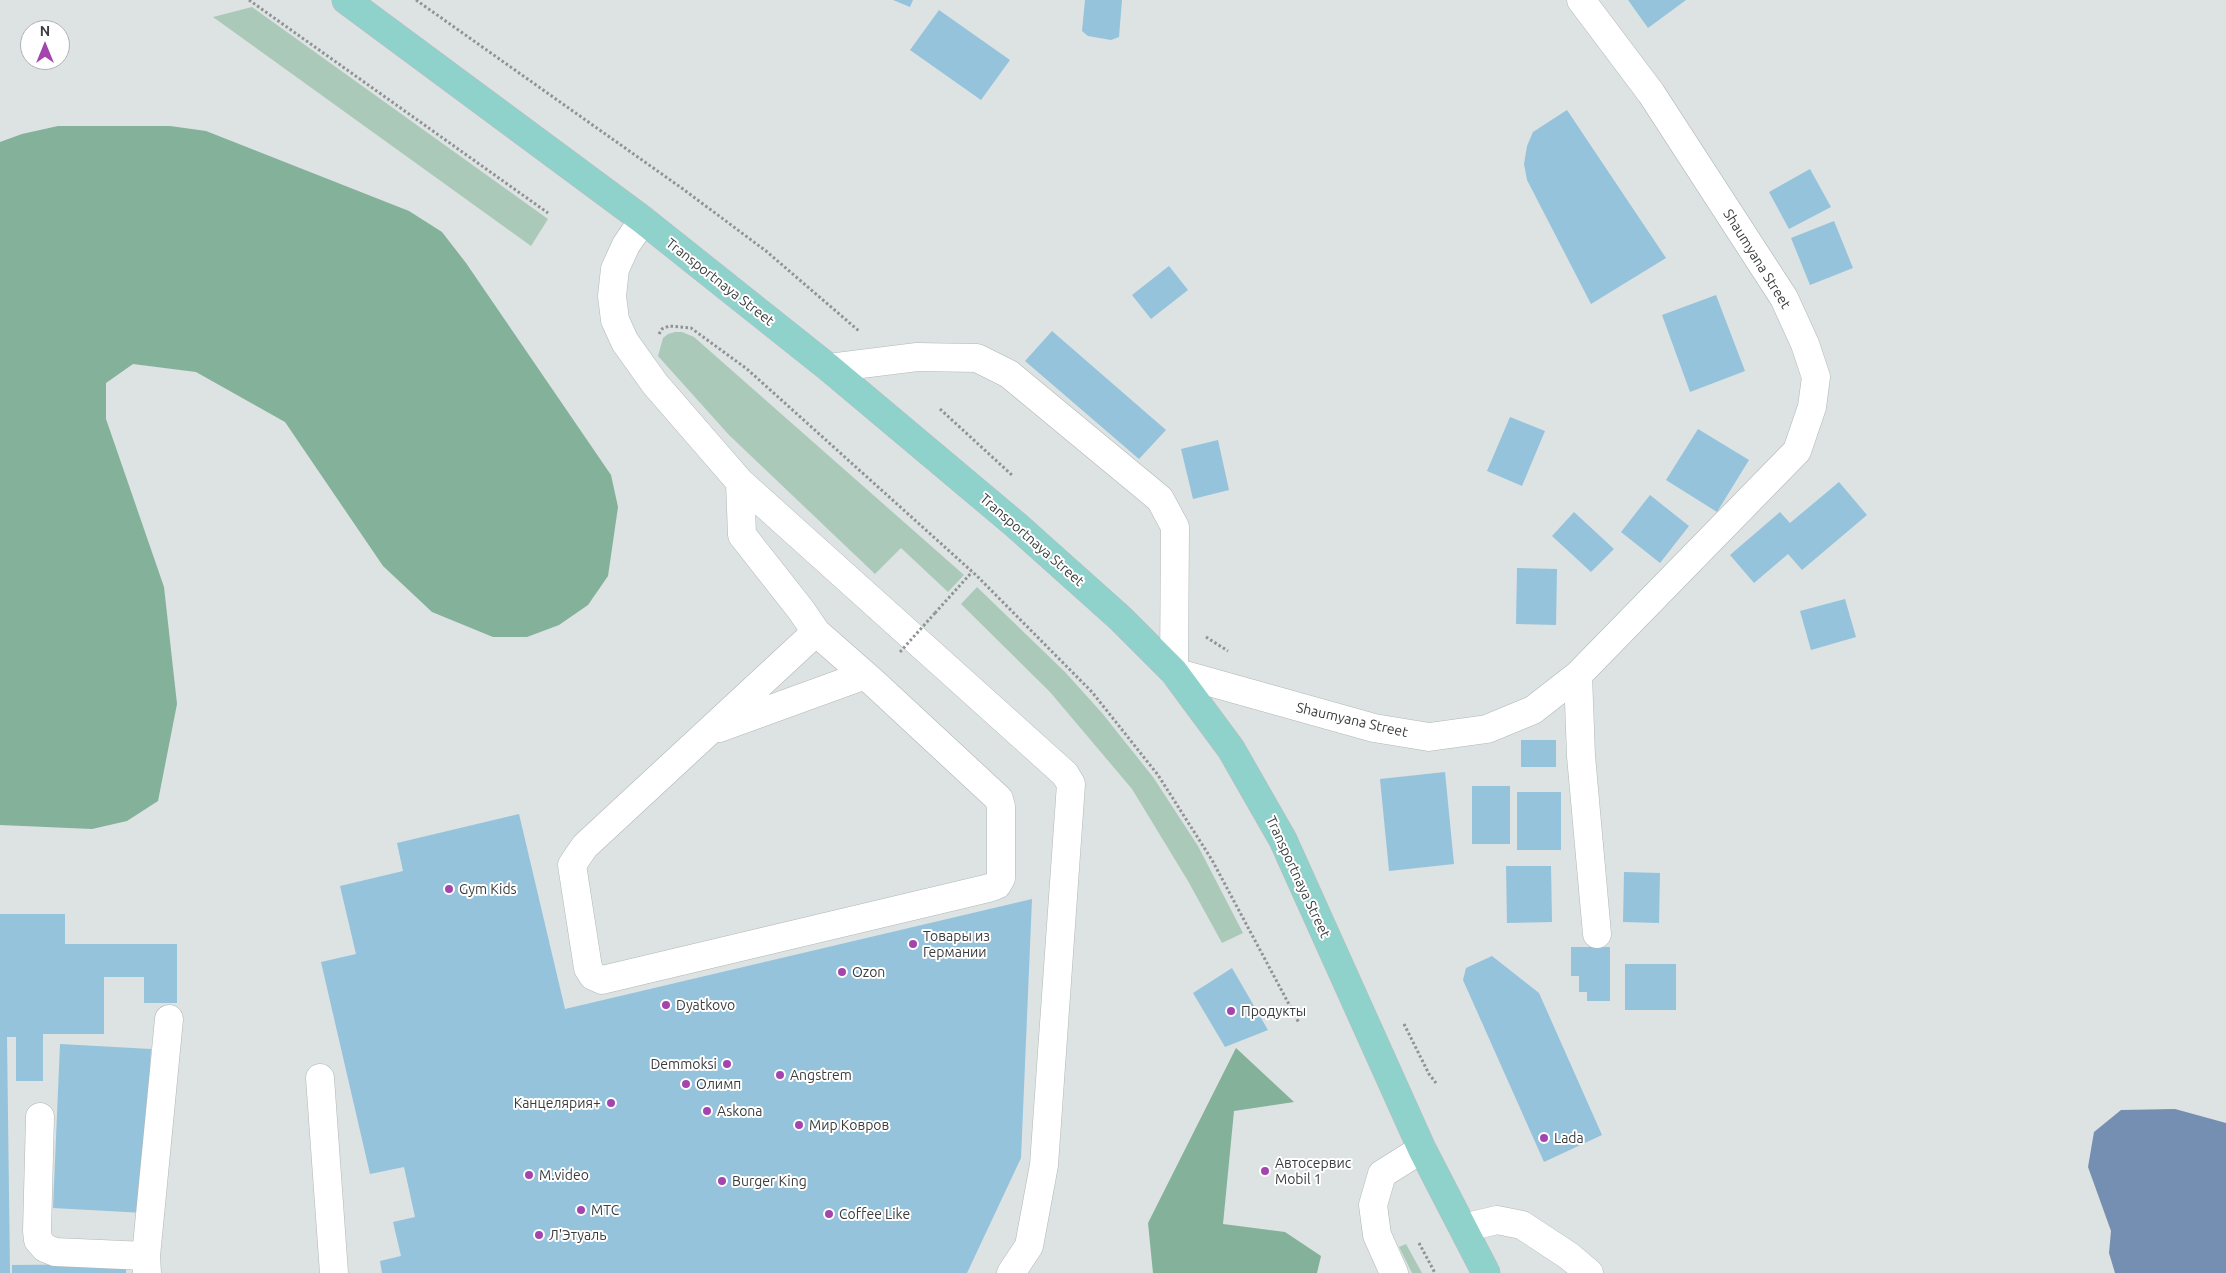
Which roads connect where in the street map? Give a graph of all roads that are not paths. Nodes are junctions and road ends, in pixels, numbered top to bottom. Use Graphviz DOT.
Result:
graph roads {
  1 [pos="346,0"];
  2 [pos="1581,0"];
  3 [pos="643,220"];
  4 [pos="829,368"];
  5 [pos="740,482"];
  6 [pos="816,632"];
  7 [pos="1174,672"];
  8 [pos="865,675"];
  9 [pos="1578,675"];
  10 [pos="708,732"];
  11 [pos="1598,934"];
  12 [pos="169,1019"];
  13 [pos="320,1078"];
  14 [pos="40,1117"];
  15 [pos="1422,1148"];
  16 [pos="1464,1228"];
  17 [pos="146,1264"];
  18 [pos="334,1273"];
  19 [pos="1011,1273"];
  20 [pos="1394,1273"];
  21 [pos="1486,1273"];
  22 [pos="1589,1273"];
  1 -- 3 [label="main road, Transportnaya Street"];
  2 -- 9 [label="street, Shaumyana Street"];
  3 -- 4 [label="main road, Transportnaya Street"];
  3 -- 5 [label="street"];
  4 -- 7 [label="main road, Transportnaya Street"];
  4 -- 7 [label="street"];
  5 -- 6 [label="street"];
  5 -- 19 [label="street"];
  6 -- 8 [label="street"];
  6 -- 10 [label="street"];
  7 -- 9 [label="street, Shaumyana Street"];
  7 -- 15 [label="main road, Transportnaya Street"];
  8 -- 10 [label="street"];
  8 -- 10 [label="street"];
  9 -- 11 [label="street"];
  12 -- 17 [label="street"];
  13 -- 18 [label="street"];
  14 -- 17 [label="street"];
  15 -- 16 [label="main road, Transportnaya Street"];
  15 -- 20 [label="street"];
  16 -- 21 [label="main road, Transportnaya Street"];
  16 -- 22 [label="street"];
}
